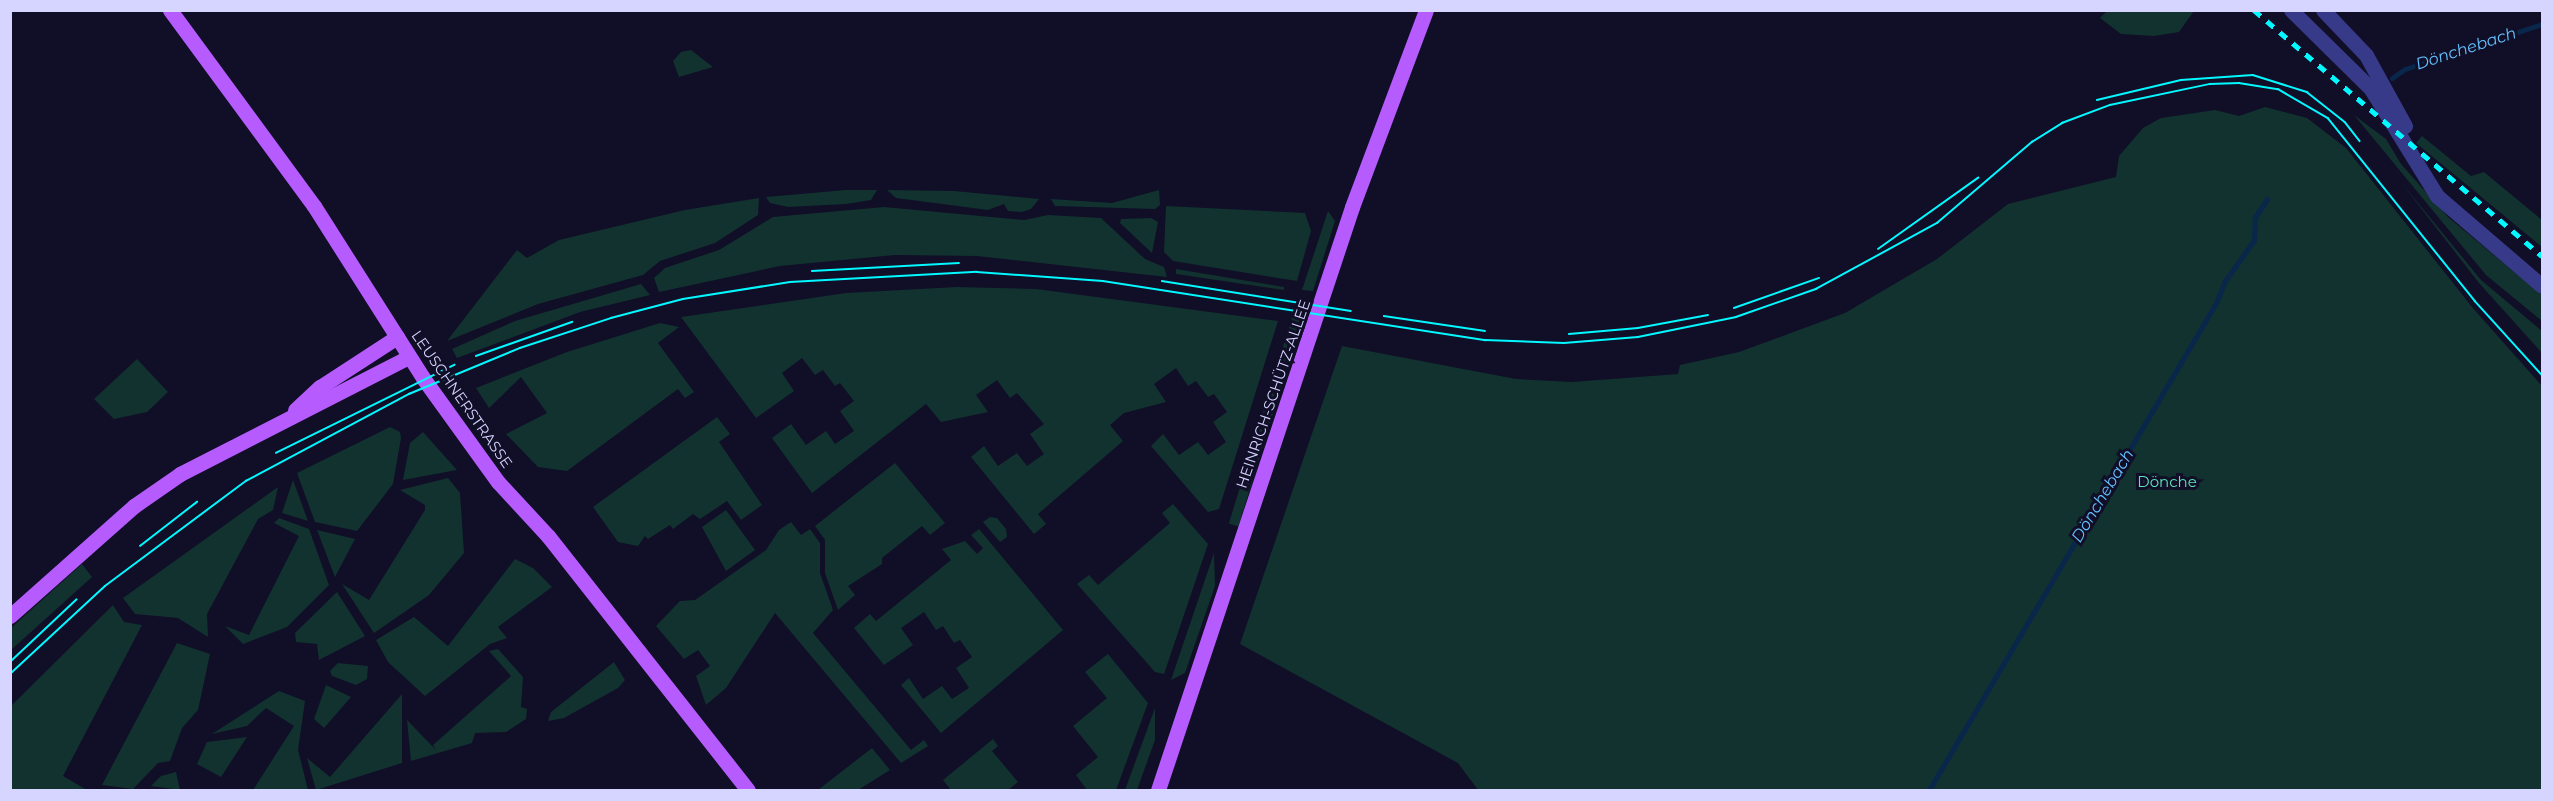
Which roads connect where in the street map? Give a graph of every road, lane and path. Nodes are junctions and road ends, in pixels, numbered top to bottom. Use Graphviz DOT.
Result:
graph roads {
  1 [pos="170,10"];
  2 [pos="1426,10"];
  3 [pos="2291,10"];
  4 [pos="2323,10"];
  5 [pos="2437,196"];
  6 [pos="2542,286"];
  7 [pos="397,337"];
  8 [pos="409,357"];
  9 [pos="284,420"];
  10 [pos="10,616"];
  11 [pos="748,790"];
  12 [pos="1158,790"];
  1 -- 7 [label="main road, LEUSCHNERSTRASSE"];
  2 -- 12 [label="main road, HEINRICH-SCHÜTZ-ALLEE"];
  3 -- 5 [label="street"];
  4 -- 5 [label="street"];
  5 -- 6 [label="street"];
  7 -- 8 [label="main road, LEUSCHNERSTRASSE"];
  7 -- 9 [label="main road"];
  8 -- 9 [label="main road"];
  8 -- 11 [label="main road, LEUSCHNERSTRASSE"];
  9 -- 10 [label="main road"];
}
